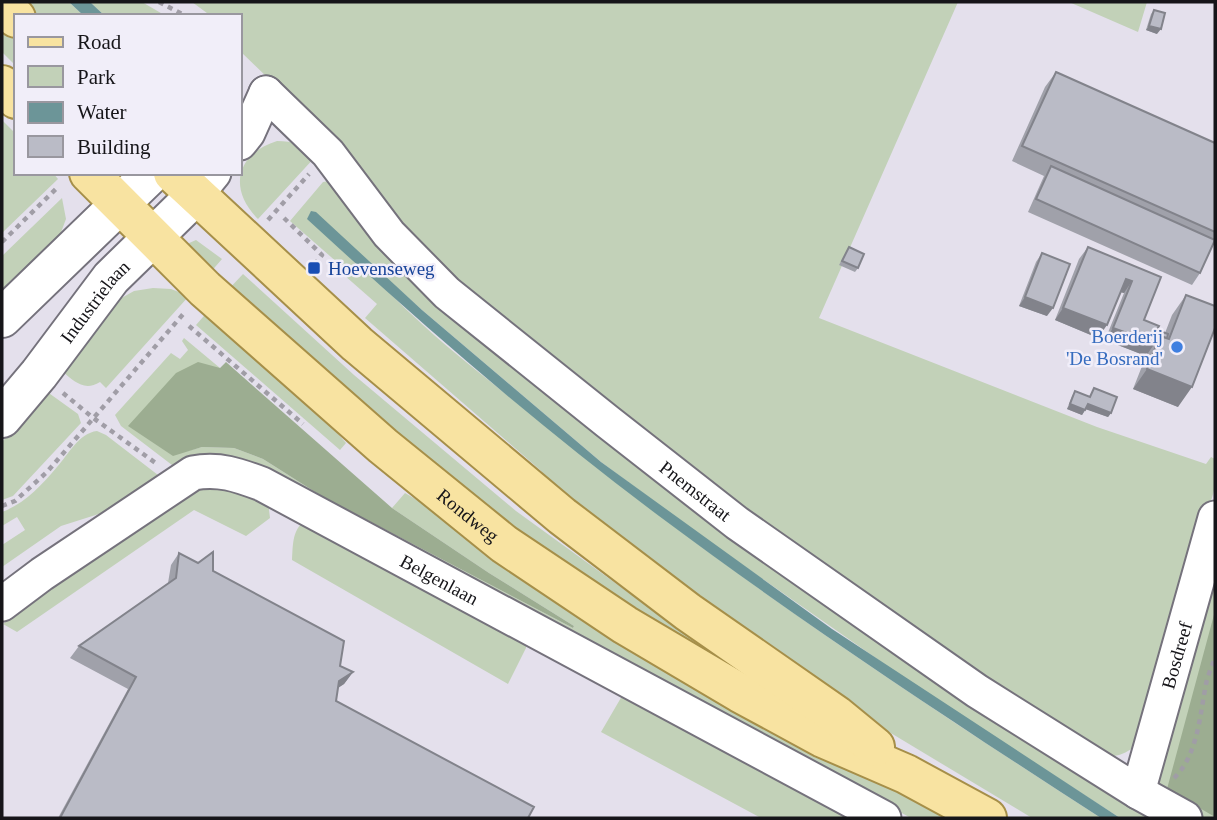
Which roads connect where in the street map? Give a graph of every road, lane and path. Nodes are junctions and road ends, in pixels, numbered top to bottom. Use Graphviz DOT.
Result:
graph roads {
  1 [pos="159,2"];
  2 [pos="182,14"];
  3 [pos="253,98"];
  4 [pos="242,140"];
  5 [pos="150,175"];
  6 [pos="77,177"];
  7 [pos="194,181"];
  8 [pos="120,204"];
  9 [pos="153,237"];
  10 [pos="2,243"];
  11 [pos="2,317"];
  12 [pos="119,387"];
  13 [pos="2,416"];
  14 [pos="92,418"];
  15 [pos="180,480"];
  16 [pos="2,506"];
  17 [pos="1215,519"];
  18 [pos="2,604"];
  19 [pos="906,774"];
  20 [pos="1138,792"];
  21 [pos="884,818"];
  22 [pos="987,818"];
  23 [pos="1185,818"];
  1 -- 2 [label="path"];
  3 -- 4 [label="street, Pnemstraat"];
  3 -- 20 [label="street, Pnemstraat"];
  5 -- 8 [label="main road"];
  6 -- 8 [label="main road, Rondweg"];
  6 -- 10 [label="path"];
  7 -- 9 [label="main road, Industrielaan"];
  7 -- 19 [label="main road, Rondweg"];
  8 -- 9 [label="main road, Rondweg"];
  8 -- 11 [label="main road"];
  9 -- 13 [label="main road, Industrielaan"];
  9 -- 19 [label="main road, Rondweg"];
  12 -- 14 [label="path"];
  14 -- 15 [label="path"];
  14 -- 16 [label="path"];
  15 -- 18 [label="street, Belgenlaan"];
  15 -- 21 [label="street, Belgenlaan"];
  17 -- 20 [label="street, Bosdreef"];
  19 -- 22 [label="main road, Rondweg"];
  20 -- 23 [label="street, Pnemstraat"];
}
